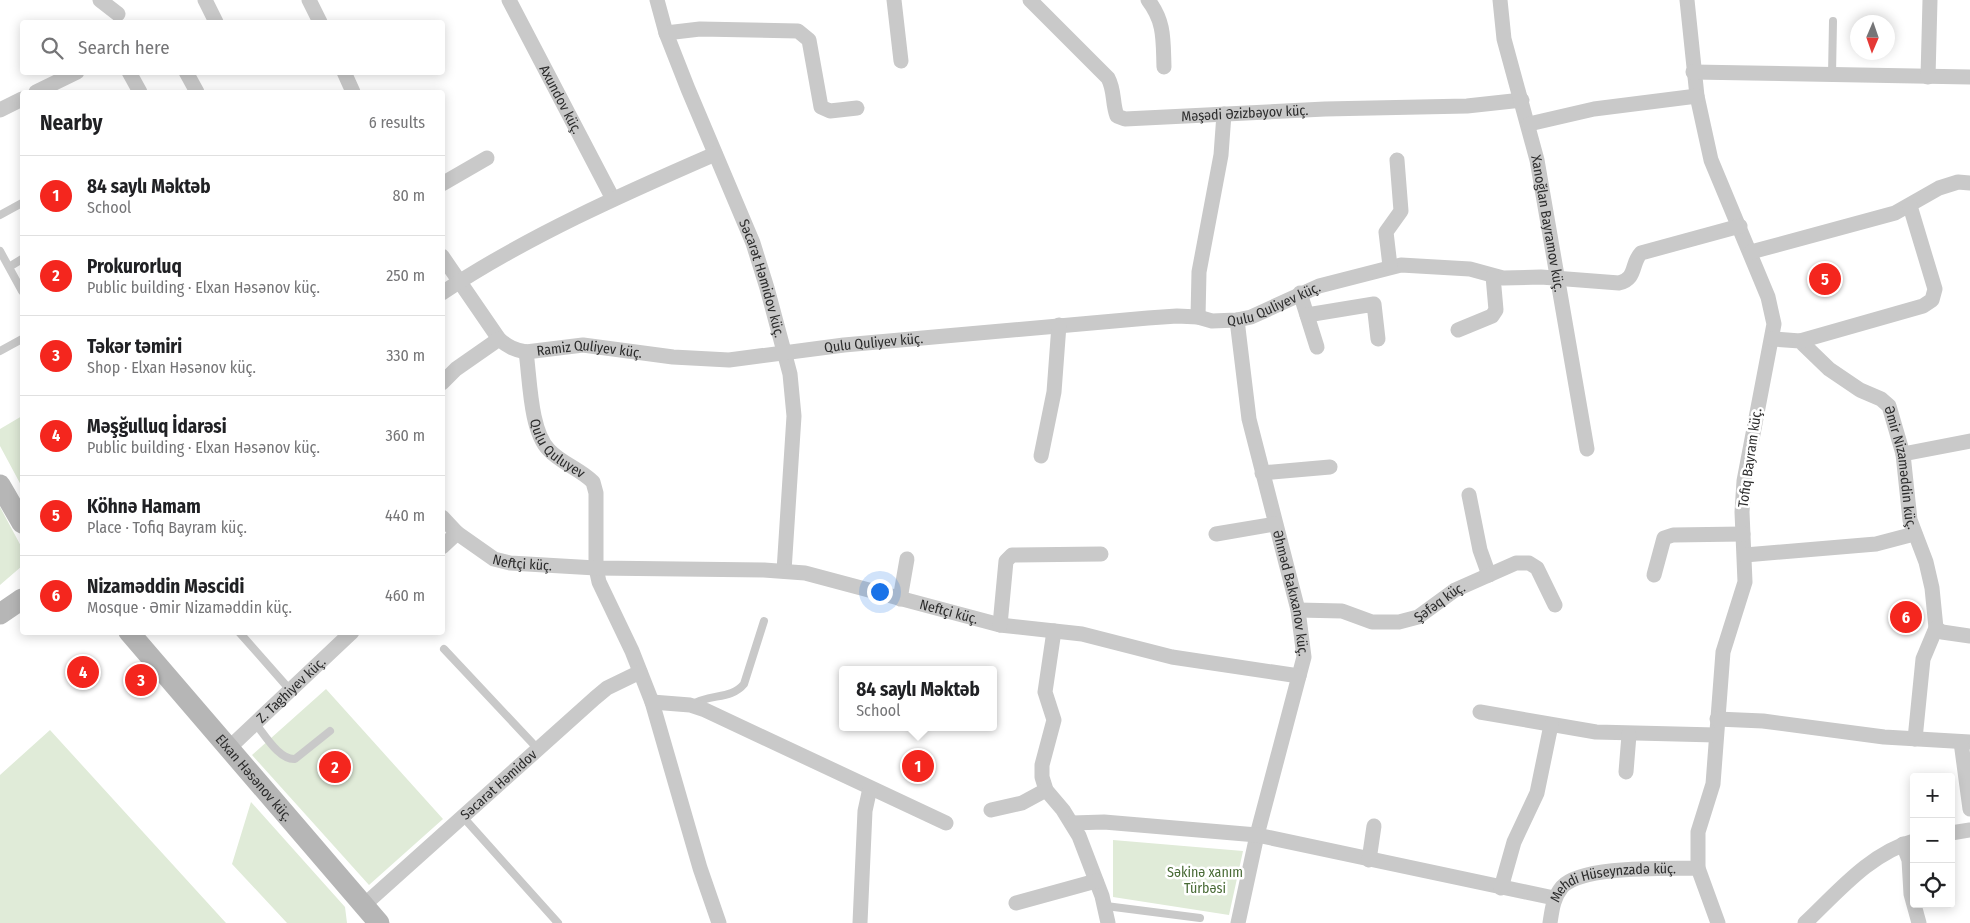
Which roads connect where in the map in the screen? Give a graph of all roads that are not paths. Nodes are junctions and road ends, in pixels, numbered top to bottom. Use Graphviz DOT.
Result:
graph roads {
  1 [pos="100,0"];
  2 [pos="205,0"];
  3 [pos="309,0"];
  4 [pos="509,0"];
  5 [pos="657,0"];
  6 [pos="894,0"];
  7 [pos="1030,0"];
  8 [pos="1148,0"];
  9 [pos="1500,0"];
  10 [pos="1687,0"];
  11 [pos="1930,0"];
  12 [pos="118,12"];
  13 [pos="215,20"];
  14 [pos="319,20"];
  15 [pos="1833,21"];
  16 [pos="666,33"];
  17 [pos="901,61"];
  18 [pos="1164,67"];
  19 [pos="1693,72"];
  20 [pos="71,75"];
  21 [pos="131,75"];
  22 [pos="188,75"];
  23 [pos="345,75"];
  24 [pos="1832,75"];
  25 [pos="1928,77"];
  26 [pos="1970,77"];
  27 [pos="40,90"];
  28 [pos="139,90"];
  29 [pos="196,90"];
  30 [pos="352,90"];
  31 [pos="1697,96"];
  32 [pos="20,100"];
  33 [pos="1522,100"];
  34 [pos="857,108"];
  35 [pos="0,110"];
  36 [pos="1224,114"];
  37 [pos="1529,124"];
  38 [pos="715,154"];
  39 [pos="487,158"];
  40 [pos="1397,160"];
  41 [pos="445,182"];
  42 [pos="1970,183"];
  43 [pos="613,199"];
  44 [pos="20,204"];
  45 [pos="1910,206"];
  46 [pos="0,215"];
  47 [pos="1740,226"];
  48 [pos="0,251"];
  49 [pos="1751,252"];
  50 [pos="20,260"];
  51 [pos="445,261"];
  52 [pos="1390,266"];
  53 [pos="9,267"];
  54 [pos="1493,276"];
  55 [pos="1558,278"];
  56 [pos="459,282"];
  57 [pos="20,287"];
  58 [pos="445,291"];
  59 [pos="1300,293"];
  60 [pos="1307,315"];
  61 [pos="1198,317"];
  62 [pos="1237,320"];
  63 [pos="1059,325"];
  64 [pos="1458,330"];
  65 [pos="499,339"];
  66 [pos="1378,339"];
  67 [pos="1773,339"];
  68 [pos="20,340"];
  69 [pos="1800,341"];
  70 [pos="1317,347"];
  71 [pos="0,351"];
  72 [pos="526,352"];
  73 [pos="782,353"];
  74 [pos="445,380"];
  75 [pos="1970,441"];
  76 [pos="1587,449"];
  77 [pos="1903,454"];
  78 [pos="1041,456"];
  79 [pos="1330,467"];
  80 [pos="1262,473"];
  81 [pos="0,485"];
  82 [pos="1469,495"];
  83 [pos="20,520"];
  84 [pos="445,520"];
  85 [pos="1275,524"];
  86 [pos="457,533"];
  87 [pos="1216,534"];
  88 [pos="1743,534"];
  89 [pos="1914,534"];
  90 [pos="445,544"];
  91 [pos="1101,554"];
  92 [pos="1744,555"];
  93 [pos="907,559"];
  94 [pos="596,568"];
  95 [pos="784,571"];
  96 [pos="1489,575"];
  97 [pos="1654,575"];
  98 [pos="900,599"];
  99 [pos="20,601"];
  100 [pos="1555,605"];
  101 [pos="1298,610"];
  102 [pos="0,614"];
  103 [pos="764,621"];
  104 [pos="1000,625"];
  105 [pos="1936,628"];
  106 [pos="1054,631"];
  107 [pos="133,635"];
  108 [pos="242,635"];
  109 [pos="349,635"];
  110 [pos="1970,636"];
  111 [pos="444,649"];
  112 [pos="640,672"];
  113 [pos="1299,676"];
  114 [pos="291,691"];
  115 [pos="652,702"];
  116 [pos="690,705"];
  117 [pos="1480,712"];
  118 [pos="1717,718"];
  119 [pos="255,723"];
  120 [pos="1551,725"];
  121 [pos="330,731"];
  122 [pos="1629,735"];
  123 [pos="1716,735"];
  124 [pos="1915,739"];
  125 [pos="1966,742"];
  126 [pos="229,748"];
  127 [pos="537,748"];
  128 [pos="1626,772"];
  129 [pos="870,788"];
  130 [pos="1046,790"];
  131 [pos="1970,808"];
  132 [pos="991,810"];
  133 [pos="463,817"];
  134 [pos="946,823"];
  135 [pos="1072,823"];
  136 [pos="1374,826"];
  137 [pos="1970,830"];
  138 [pos="1955,832"];
  139 [pos="1258,835"];
  140 [pos="1908,843"];
  141 [pos="1369,860"];
  142 [pos="1698,868"];
  143 [pos="1096,881"];
  144 [pos="1501,888"];
  145 [pos="1554,898"];
  146 [pos="1016,903"];
  147 [pos="363,906"];
  148 [pos="1106,906"];
  149 [pos="1200,918"];
  150 [pos="379,923"];
  151 [pos="558,923"];
  152 [pos="719,923"];
  153 [pos="860,923"];
  154 [pos="1108,923"];
  155 [pos="1238,923"];
  156 [pos="1550,923"];
  157 [pos="1718,923"];
  158 [pos="1805,923"];
  159 [pos="1919,923"];
  1 -- 12 [label="street"];
  2 -- 13 [label="street"];
  3 -- 14 [label="street"];
  4 -- 43 [label="street, Axundov küç."];
  5 -- 16 [label="street, Səcarət Həmidov küç."];
  6 -- 17 [label="street"];
  7 -- 36 [label="street, Məşədi Əzizbəyov küç."];
  8 -- 18 [label="street"];
  9 -- 33 [label="street, Xanoğlan Bayramov küç."];
  10 -- 19 [label="street, Tofiq Bayram küç."];
  11 -- 25 [label="street"];
  15 -- 24 [label="lane"];
  16 -- 34 [label="street"];
  16 -- 38 [label="street, Səcarət Həmidov küç."];
  19 -- 24 [label="street"];
  19 -- 31 [label="street, Tofiq Bayram küç."];
  20 -- 27 [label="street"];
  21 -- 28 [label="street"];
  22 -- 29 [label="street"];
  23 -- 30 [label="street"];
  24 -- 25 [label="street"];
  25 -- 26 [label="street"];
  31 -- 37 [label="street"];
  31 -- 47 [label="street, Tofiq Bayram küç."];
  32 -- 35 [label="street"];
  33 -- 36 [label="street, Məşədi Əzizbəyov küç."];
  33 -- 37 [label="street, Xanoğlan Bayramov küç."];
  36 -- 61 [label="street"];
  37 -- 55 [label="street, Xanoğlan Bayramov küç."];
  38 -- 43 [label="street"];
  38 -- 73 [label="street, Səcarət Həmidov küç."];
  39 -- 41 [label="street"];
  40 -- 52 [label="street"];
  42 -- 45 [label="street"];
  43 -- 56 [label="street"];
  44 -- 46 [label="lane"];
  45 -- 49 [label="street"];
  45 -- 69 [label="street"];
  47 -- 49 [label="street, Tofiq Bayram küç."];
  47 -- 55 [label="street, Qulu Quliyev küç."];
  48 -- 53 [label="lane"];
  49 -- 67 [label="street, Tofiq Bayram küç."];
  50 -- 53 [label="lane"];
  51 -- 56 [label="street, Ramiz Quliyev küç."];
  52 -- 54 [label="street, Qulu Quliyev küç."];
  52 -- 59 [label="street, Qulu Quliyev küç."];
  53 -- 57 [label="lane"];
  54 -- 55 [label="street, Qulu Quliyev küç."];
  54 -- 64 [label="street"];
  55 -- 76 [label="street, Xanoğlan Bayramov küç."];
  56 -- 58 [label="street"];
  56 -- 65 [label="street, Ramiz Quliyev küç."];
  59 -- 60 [label="street"];
  59 -- 62 [label="street, Qulu Quliyev küç."];
  60 -- 66 [label="street"];
  60 -- 70 [label="street"];
  61 -- 62 [label="street, Qulu Quliyev küç."];
  61 -- 63 [label="street, Qulu Quliyev küç."];
  62 -- 80 [label="street, Əhməd Bakıxanov küç."];
  63 -- 73 [label="street, Qulu Quliyev küç."];
  63 -- 78 [label="street"];
  65 -- 72 [label="street, Ramiz Quliyev küç."];
  65 -- 74 [label="street"];
  67 -- 69 [label="street"];
  67 -- 88 [label="street, Tofiq Bayram küç."];
  68 -- 71 [label="lane"];
  69 -- 77 [label="street, Əmir Nizaməddin küç."];
  72 -- 73 [label="street, Ramiz Quliyev küç."];
  72 -- 94 [label="street, Qulu Quluyev"];
  73 -- 95 [label="street, Səcarət Həmidov küç."];
  75 -- 77 [label="street"];
  77 -- 89 [label="street, Əmir Nizaməddin küç."];
  79 -- 80 [label="street"];
  80 -- 85 [label="street, Əhməd Bakıxanov küç."];
  81 -- 83 [label="street"];
  82 -- 96 [label="street"];
  84 -- 86 [label="street"];
  85 -- 87 [label="street"];
  85 -- 101 [label="street, Əhməd Bakıxanov küç."];
  86 -- 90 [label="street"];
  86 -- 94 [label="street, Neftçi küç."];
  88 -- 92 [label="street, Tofiq Bayram küç."];
  88 -- 97 [label="street"];
  89 -- 92 [label="street"];
  89 -- 105 [label="street, Əmir Nizaməddin küç."];
  91 -- 104 [label="street"];
  92 -- 118 [label="street, Tofiq Bayram küç."];
  93 -- 98 [label="street"];
  94 -- 95 [label="street, Neftçi küç."];
  94 -- 112 [label="street"];
  95 -- 98 [label="street, Neftçi küç."];
  96 -- 100 [label="street, Şəfəq küç."];
  96 -- 101 [label="street, Şəfəq küç."];
  98 -- 104 [label="street, Neftçi küç."];
  99 -- 102 [label="street"];
  101 -- 113 [label="street, Əhməd Bakıxanov küç."];
  103 -- 116 [label="lane"];
  104 -- 106 [label="street, Neftçi küç."];
  105 -- 110 [label="street"];
  105 -- 124 [label="street"];
  106 -- 113 [label="street, Neftçi küç."];
  106 -- 130 [label="street"];
  107 -- 126 [label="street, Elxan Həsənov küç."];
  108 -- 114 [label="lane"];
  109 -- 114 [label="street, Z. Taghiyev küç."];
  111 -- 127 [label="lane"];
  112 -- 115 [label="street"];
  112 -- 127 [label="street, Səcarət Həmidov"];
  113 -- 139 [label="street, Əhməd Bakıxanov küç."];
  114 -- 119 [label="street, Z. Taghiyev küç."];
  115 -- 116 [label="street"];
  115 -- 152 [label="street"];
  116 -- 129 [label="street"];
  117 -- 120 [label="street"];
  118 -- 123 [label="street, Tofiq Bayram küç."];
  118 -- 124 [label="street"];
  119 -- 121 [label="lane"];
  119 -- 126 [label="street, Z. Taghiyev küç."];
  120 -- 122 [label="street"];
  120 -- 144 [label="street"];
  122 -- 123 [label="street"];
  122 -- 128 [label="street"];
  123 -- 142 [label="street, Tofiq Bayram küç."];
  124 -- 125 [label="street"];
  125 -- 131 [label="street"];
  126 -- 147 [label="street, Elxan Həsənov küç."];
  127 -- 133 [label="street, Səcarət Həmidov"];
  129 -- 134 [label="street"];
  129 -- 153 [label="street"];
  130 -- 132 [label="street"];
  130 -- 135 [label="street"];
  133 -- 147 [label="street, Səcarət Həmidov"];
  133 -- 151 [label="lane"];
  135 -- 139 [label="street"];
  135 -- 143 [label="street"];
  136 -- 141 [label="street"];
  137 -- 138 [label="street"];
  139 -- 141 [label="street"];
  139 -- 155 [label="street, Əhməd Bakıxanov küç."];
  140 -- 158 [label="street"];
  140 -- 159 [label="street"];
  141 -- 144 [label="street"];
  142 -- 145 [label="street, Mehdi Hüseynzadə küç."];
  142 -- 157 [label="street, Tofiq Bayram küç."];
  143 -- 146 [label="street"];
  143 -- 148 [label="street"];
  144 -- 145 [label="street"];
  145 -- 156 [label="street, Mehdi Hüseynzadə küç."];
  147 -- 150 [label="street, Elxan Həsənov küç."];
  148 -- 149 [label="lane"];
  148 -- 154 [label="street"];
}
